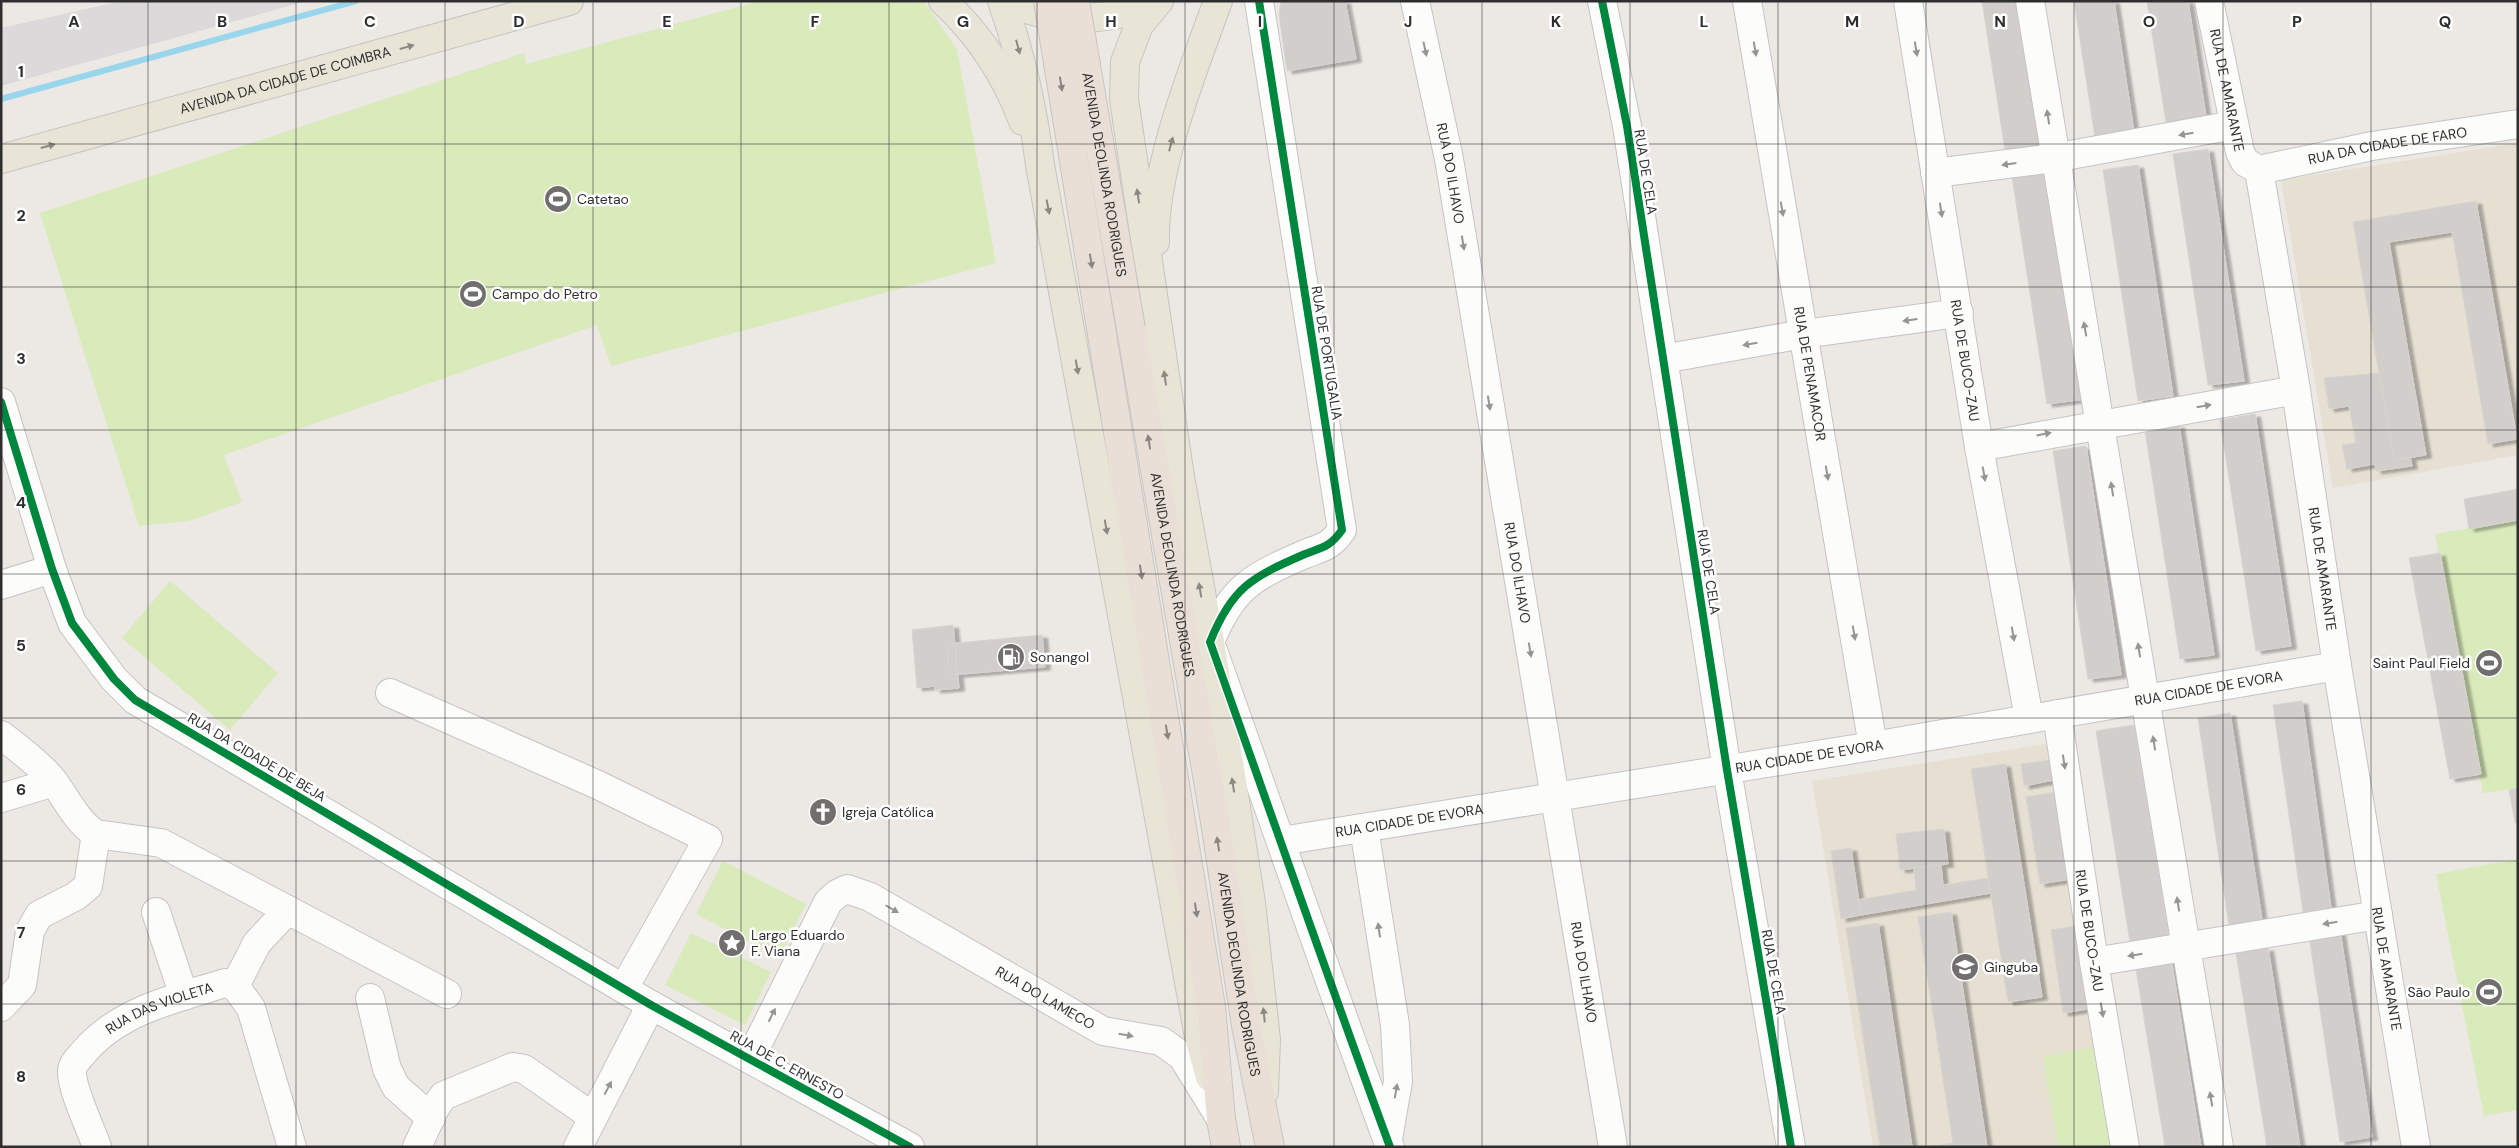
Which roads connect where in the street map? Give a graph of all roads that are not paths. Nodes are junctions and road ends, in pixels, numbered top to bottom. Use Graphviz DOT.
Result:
graph roads {
  1 [pos="568,1"];
  2 [pos="943,1"];
  3 [pos="1003,1"];
  4 [pos="1048,1"];
  5 [pos="1076,1"];
  6 [pos="1158,1"];
  7 [pos="1218,1"];
  8 [pos="1259,1"];
  9 [pos="1415,1"];
  10 [pos="1602,1"];
  11 [pos="1747,1"];
  12 [pos="1908,1"];
  13 [pos="2030,1"];
  14 [pos="2210,1"];
  15 [pos="2518,124"];
  16 [pos="2234,125"];
  17 [pos="2054,158"];
  18 [pos="1,159"];
  19 [pos="1040,165"];
  20 [pos="2259,170"];
  21 [pos="1935,173"];
  22 [pos="1959,313"];
  23 [pos="1158,331"];
  24 [pos="1803,334"];
  25 [pos="1663,359"];
  26 [pos="2296,390"];
  27 [pos="1,402"];
  28 [pos="2101,423"];
  29 [pos="1979,447"];
  30 [pos="52,569"];
  31 [pos="1,585"];
  32 [pos="1210,642"];
  33 [pos="2337,666"];
  34 [pos="390,693"];
  35 [pos="2147,698"];
  36 [pos="2057,714"];
  37 [pos="2028,718"];
  38 [pos="1,735"];
  39 [pos="1873,746"];
  40 [pos="1727,770"];
  41 [pos="54,782"];
  42 [pos="1,798"];
  43 [pos="1554,798"];
  44 [pos="1364,828"];
  45 [pos="96,834"];
  46 [pos="1281,841"];
  47 [pos="288,910"];
  48 [pos="156,912"];
  49 [pos="2378,915"];
  50 [pos="2185,947"];
  51 [pos="2094,962"];
  52 [pos="235,986"];
  53 [pos="624,988"];
  54 [pos="447,994"];
  55 [pos="184,996"];
  56 [pos="370,998"];
  57 [pos="651,1005"];
  58 [pos="1,1007"];
  59 [pos="750,1058"];
  60 [pos="1263,1116"];
  61 [pos="593,1117"];
  62 [pos="431,1118"];
  63 [pos="1221,1119"];
  64 [pos="1389,1143"];
  65 [pos="97,1147"];
  66 [pos="292,1147"];
  67 [pos="418,1147"];
  68 [pos="578,1147"];
  69 [pos="910,1147"];
  70 [pos="1226,1147"];
  71 [pos="1270,1147"];
  72 [pos="1614,1147"];
  73 [pos="1791,1147"];
  74 [pos="2125,1147"];
  75 [pos="2219,1147"];
  76 [pos="2416,1147"];
  18 -- 1 [label="main road, AVENIDA DA CIDADE DE COIMBRA, one-way"];
  2 -- 19 [label="main road"];
  3 -- 6 [label="main road"];
  3 -- 19 [label="main road, one-way"];
  4 -- 63 [label="highway, AVENIDA DEOLINDA RODRIGUES, one-way, bridge"];
  60 -- 5 [label="highway, AVENIDA DEOLINDA RODRIGUES, one-way, bridge"];
  23 -- 6 [label="main road, one-way"];
  23 -- 7 [label="main road, one-way"];
  8 -- 32 [label="street, RUA DE PORTUGALIA"];
  9 -- 43 [label="street, RUA DO ILHAVO, one-way"];
  10 -- 25 [label="street, RUA DE CELA"];
  11 -- 24 [label="street, RUA DE PENAMACOR, one-way"];
  12 -- 21 [label="street, RUA DE BUCO-ZAU, one-way"];
  17 -- 13 [label="street, one-way"];
  14 -- 16 [label="street, RUA DE AMARANTE"];
  15 -- 20 [label="street, RUA DA CIDADE DE FARO"];
  16 -- 17 [label="street, one-way"];
  16 -- 20 [label="street, RUA DE AMARANTE"];
  17 -- 21 [label="street, one-way"];
  28 -- 17 [label="street, one-way"];
  19 -- 63 [label="main road, one-way"];
  20 -- 26 [label="street, RUA DE AMARANTE"];
  21 -- 22 [label="street, RUA DE BUCO-ZAU, one-way"];
  22 -- 24 [label="street, one-way"];
  22 -- 29 [label="street, RUA DE BUCO-ZAU"];
  32 -- 23 [label="main road, one-way"];
  24 -- 25 [label="street, one-way"];
  24 -- 39 [label="street, RUA DE PENAMACOR, one-way"];
  25 -- 40 [label="street, RUA DE CELA"];
  28 -- 26 [label="street, one-way"];
  26 -- 33 [label="street, RUA DE AMARANTE"];
  27 -- 30 [label="street, RUA DA CIDADE DE BEJA"];
  29 -- 28 [label="street, one-way"];
  35 -- 28 [label="street, one-way"];
  29 -- 37 [label="street, RUA DE BUCO-ZAU, one-way"];
  30 -- 31 [label="street"];
  30 -- 53 [label="street, RUA DA CIDADE DE BEJA"];
  32 -- 46 [label="street"];
  60 -- 32 [label="main road, one-way"];
  33 -- 35 [label="street, RUA CIDADE DE EVORA"];
  33 -- 49 [label="street, RUA DE AMARANTE"];
  34 -- 53 [label="street"];
  35 -- 36 [label="street, RUA CIDADE DE EVORA"];
  50 -- 35 [label="street, one-way"];
  36 -- 37 [label="street, RUA CIDADE DE EVORA"];
  36 -- 51 [label="street, RUA DE BUCO-ZAU, one-way"];
  37 -- 39 [label="street, RUA CIDADE DE EVORA"];
  38 -- 41 [label="street"];
  39 -- 40 [label="street, RUA CIDADE DE EVORA"];
  40 -- 43 [label="street, RUA CIDADE DE EVORA"];
  40 -- 73 [label="street, RUA DE CELA"];
  41 -- 42 [label="street"];
  41 -- 45 [label="street"];
  43 -- 44 [label="street, RUA CIDADE DE EVORA"];
  43 -- 72 [label="street, RUA DO ILHAVO"];
  44 -- 46 [label="street, RUA CIDADE DE EVORA"];
  64 -- 44 [label="street, one-way"];
  45 -- 47 [label="street"];
  45 -- 58 [label="street"];
  46 -- 64 [label="street"];
  47 -- 52 [label="street"];
  47 -- 54 [label="street"];
  48 -- 55 [label="street"];
  49 -- 50 [label="street, one-way"];
  49 -- 76 [label="street, RUA DE AMARANTE"];
  50 -- 51 [label="street, one-way"];
  75 -- 50 [label="street, one-way"];
  51 -- 74 [label="street, RUA DE BUCO-ZAU, one-way"];
  52 -- 55 [label="street, RUA DAS VIOLETA"];
  52 -- 66 [label="street, RUA DAS VIOLETA"];
  53 -- 57 [label="street, RUA DA CIDADE DE BEJA"];
  55 -- 65 [label="street, RUA DAS VIOLETA"];
  56 -- 62 [label="street"];
  57 -- 59 [label="street, RUA DE C. ERNESTO"];
  61 -- 57 [label="street, one-way"];
  59 -- 63 [label="street, RUA DO LAMECO, one-way"];
  59 -- 69 [label="street, RUA DE C. ERNESTO"];
  60 -- 71 [label="highway, AVENIDA DEOLINDA RODRIGUES"];
  61 -- 62 [label="street"];
  61 -- 68 [label="street"];
  62 -- 67 [label="street"];
  63 -- 70 [label="highway, AVENIDA DEOLINDA RODRIGUES"];
}
